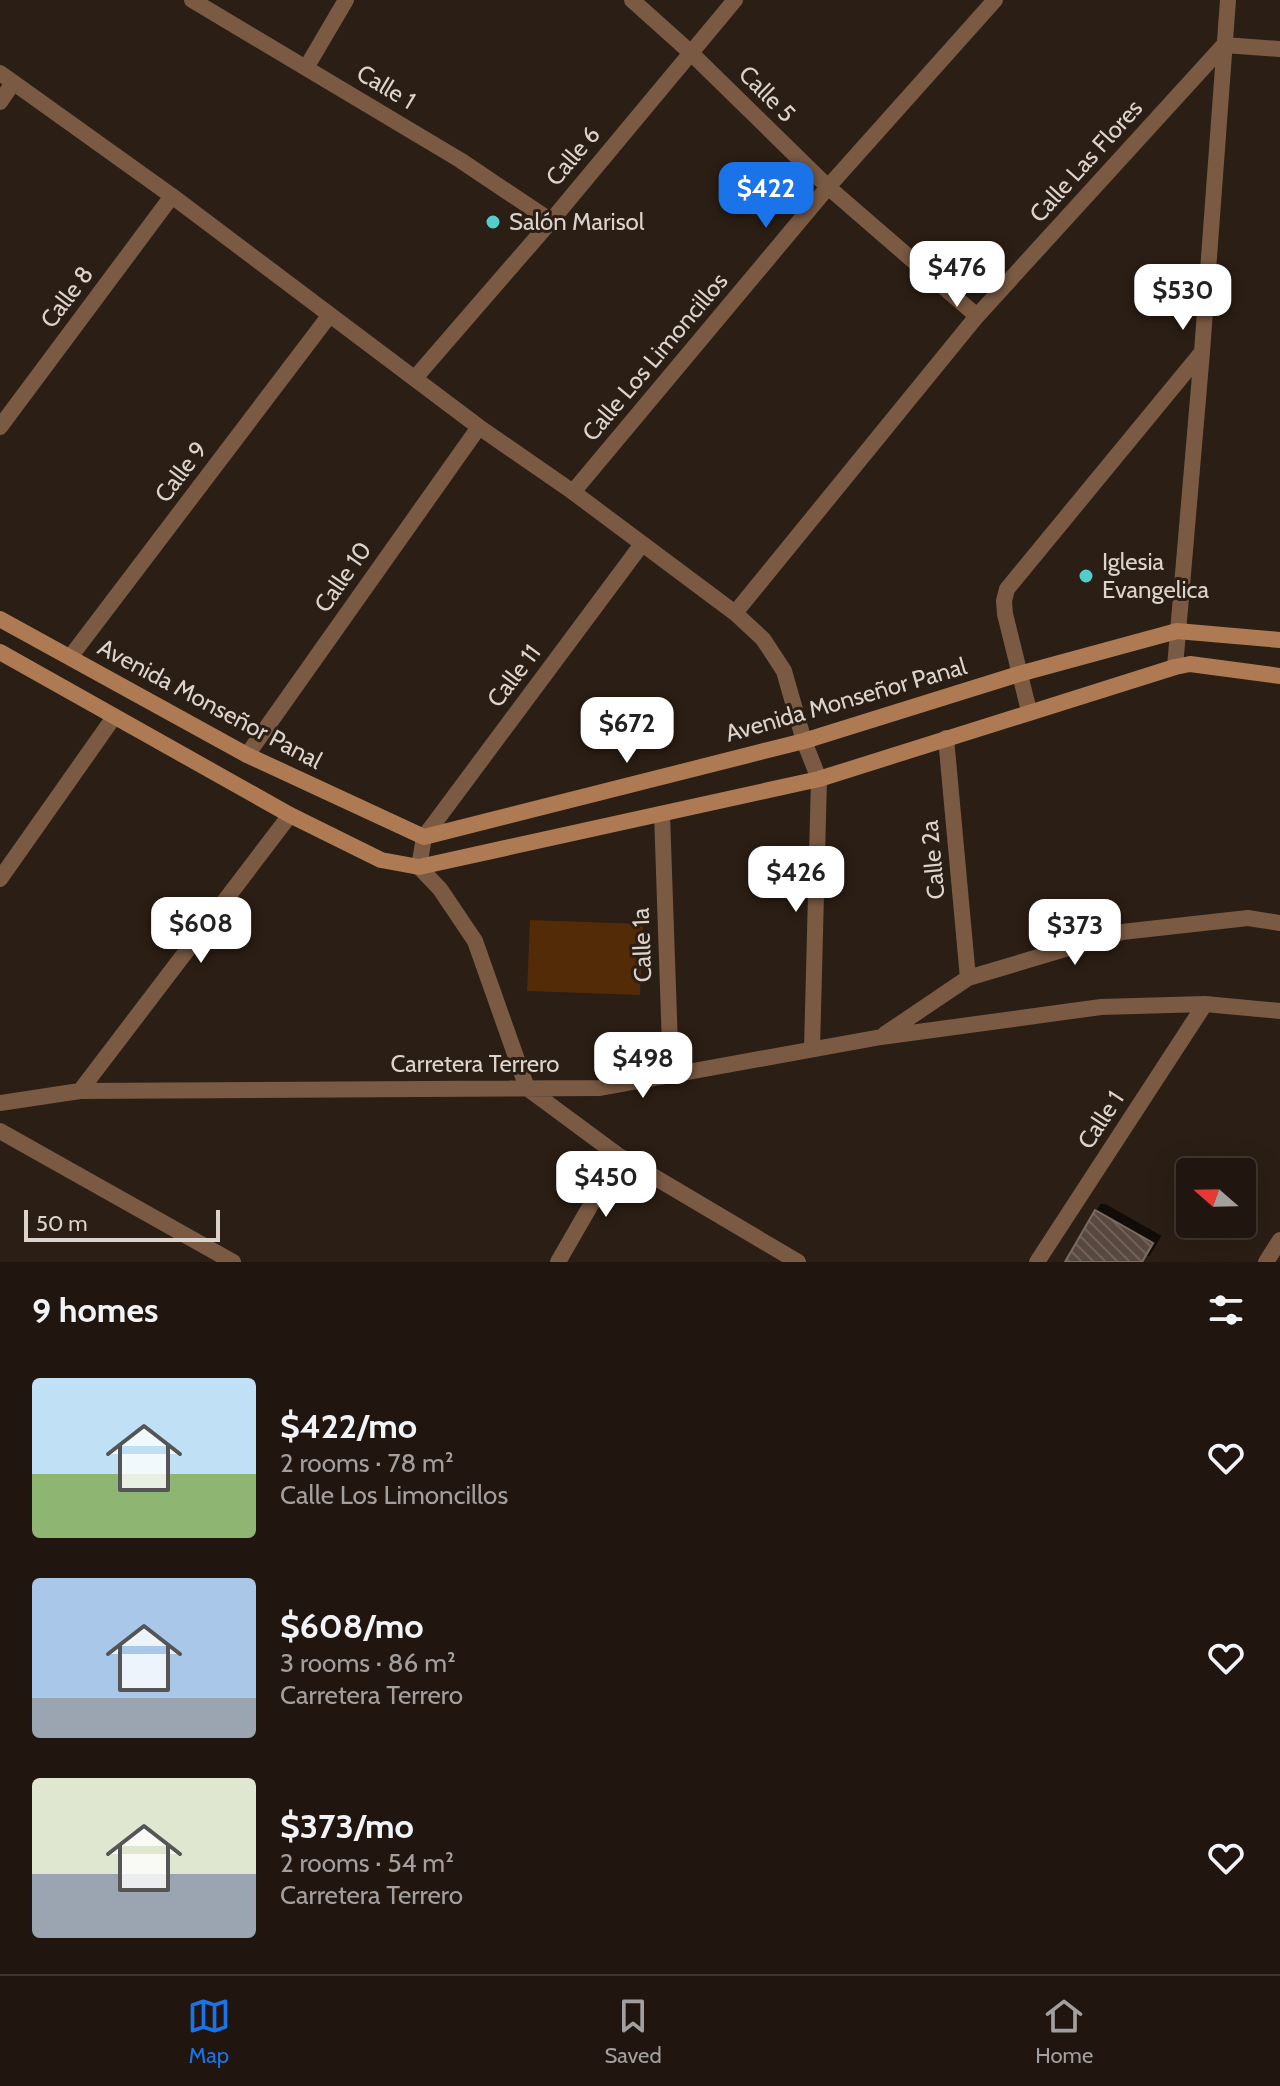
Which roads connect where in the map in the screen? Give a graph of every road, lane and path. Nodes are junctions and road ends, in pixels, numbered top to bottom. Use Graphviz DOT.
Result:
graph roads {
  1 [pos="192,0"];
  2 [pos="346,0"];
  3 [pos="632,0"];
  4 [pos="735,0"];
  5 [pos="995,0"];
  6 [pos="1228,0"];
  7 [pos="1224,45"];
  8 [pos="1280,49"];
  9 [pos="690,52"];
  10 [pos="306,68"];
  11 [pos="6,78"];
  12 [pos="0,102"];
  13 [pos="828,187"];
  14 [pos="172,196"];
  15 [pos="551,221"];
  16 [pos="329,316"];
  17 [pos="977,316"];
  18 [pos="1202,352"];
  19 [pos="415,378"];
  20 [pos="0,427"];
  21 [pos="479,427"];
  22 [pos="573,492"];
  23 [pos="642,544"];
  24 [pos="735,613"];
  25 [pos="0,619"];
  26 [pos="1177,631"];
  27 [pos="1280,640"];
  28 [pos="0,652"];
  29 [pos="71,656"];
  30 [pos="1175,667"];
  31 [pos="1019,674"];
  32 [pos="1280,676"];
  33 [pos="1029,711"];
  34 [pos="114,717"];
  35 [pos="946,738"];
  36 [pos="804,741"];
  37 [pos="247,755"];
  38 [pos="819,779"];
  39 [pos="662,814"];
  40 [pos="290,815"];
  41 [pos="424,837"];
  42 [pos="419,867"];
  43 [pos="0,879"];
  44 [pos="1280,923"];
  45 [pos="968,978"];
  46 [pos="1205,1004"];
  47 [pos="1280,1011"];
  48 [pos="881,1037"];
  49 [pos="812,1049"];
  50 [pos="671,1075"];
  51 [pos="527,1088"];
  52 [pos="80,1091"];
  53 [pos="0,1103"];
  54 [pos="0,1131"];
  55 [pos="619,1156"];
  56 [pos="1280,1240"];
  57 [pos="788,1259"];
  58 [pos="233,1262"];
  59 [pos="558,1262"];
  60 [pos="1037,1262"];
  61 [pos="1266,1262"];
  1 -- 10 [label="street, Calle 1"];
  2 -- 10 [label="street"];
  3 -- 9 [label="street, Calle 5"];
  4 -- 9 [label="street, Calle 6"];
  5 -- 13 [label="street, Calle Los Limoncillos"];
  6 -- 7 [label="street"];
  7 -- 8 [label="street"];
  7 -- 17 [label="street, Calle Las Flores"];
  7 -- 18 [label="street"];
  9 -- 13 [label="street, Calle 5"];
  9 -- 15 [label="street, Calle 6"];
  10 -- 15 [label="street, Calle 1"];
  11 -- 12 [label="street"];
  11 -- 14 [label="street"];
  13 -- 17 [label="street, Calle 5"];
  13 -- 22 [label="street, Calle Los Limoncillos"];
  14 -- 16 [label="street"];
  14 -- 20 [label="street, Calle 8"];
  15 -- 19 [label="street, Calle 6"];
  16 -- 19 [label="street"];
  16 -- 29 [label="street, Calle 9"];
  17 -- 24 [label="street, Calle Las Flores"];
  18 -- 26 [label="street"];
  18 -- 31 [label="street"];
  19 -- 21 [label="street"];
  21 -- 22 [label="street"];
  21 -- 37 [label="street, Calle 10"];
  22 -- 23 [label="street"];
  23 -- 24 [label="street"];
  23 -- 41 [label="street, Calle 11"];
  24 -- 36 [label="street"];
  25 -- 29 [label="street, Avenida Monseñor Panal"];
  26 -- 27 [label="street, Avenida Monseñor Panal"];
  26 -- 30 [label="street"];
  26 -- 31 [label="street, Avenida Monseñor Panal"];
  28 -- 34 [label="street"];
  29 -- 37 [label="street, Avenida Monseñor Panal"];
  30 -- 32 [label="street"];
  30 -- 33 [label="street"];
  31 -- 33 [label="street"];
  31 -- 36 [label="street, Avenida Monseñor Panal"];
  33 -- 35 [label="street"];
  34 -- 40 [label="street"];
  34 -- 43 [label="street"];
  35 -- 38 [label="street"];
  35 -- 45 [label="street, Calle 2a"];
  36 -- 38 [label="street"];
  36 -- 41 [label="street, Avenida Monseñor Panal"];
  37 -- 41 [label="street, Avenida Monseñor Panal"];
  38 -- 39 [label="street"];
  38 -- 49 [label="street"];
  39 -- 42 [label="street"];
  39 -- 50 [label="street, Calle 1a"];
  40 -- 42 [label="street"];
  40 -- 52 [label="street"];
  41 -- 42 [label="street"];
  42 -- 51 [label="street"];
  44 -- 45 [label="street"];
  45 -- 48 [label="street"];
  46 -- 47 [label="street, Carretera Terrero"];
  46 -- 48 [label="street, Carretera Terrero"];
  46 -- 60 [label="street, Calle 1"];
  48 -- 49 [label="street, Carretera Terrero"];
  49 -- 50 [label="street, Carretera Terrero"];
  50 -- 51 [label="street, Carretera Terrero"];
  51 -- 52 [label="street, Carretera Terrero"];
  51 -- 55 [label="street"];
  52 -- 53 [label="street, Carretera Terrero"];
  54 -- 58 [label="street"];
  55 -- 57 [label="street"];
  55 -- 59 [label="street"];
  56 -- 61 [label="street"];
}
